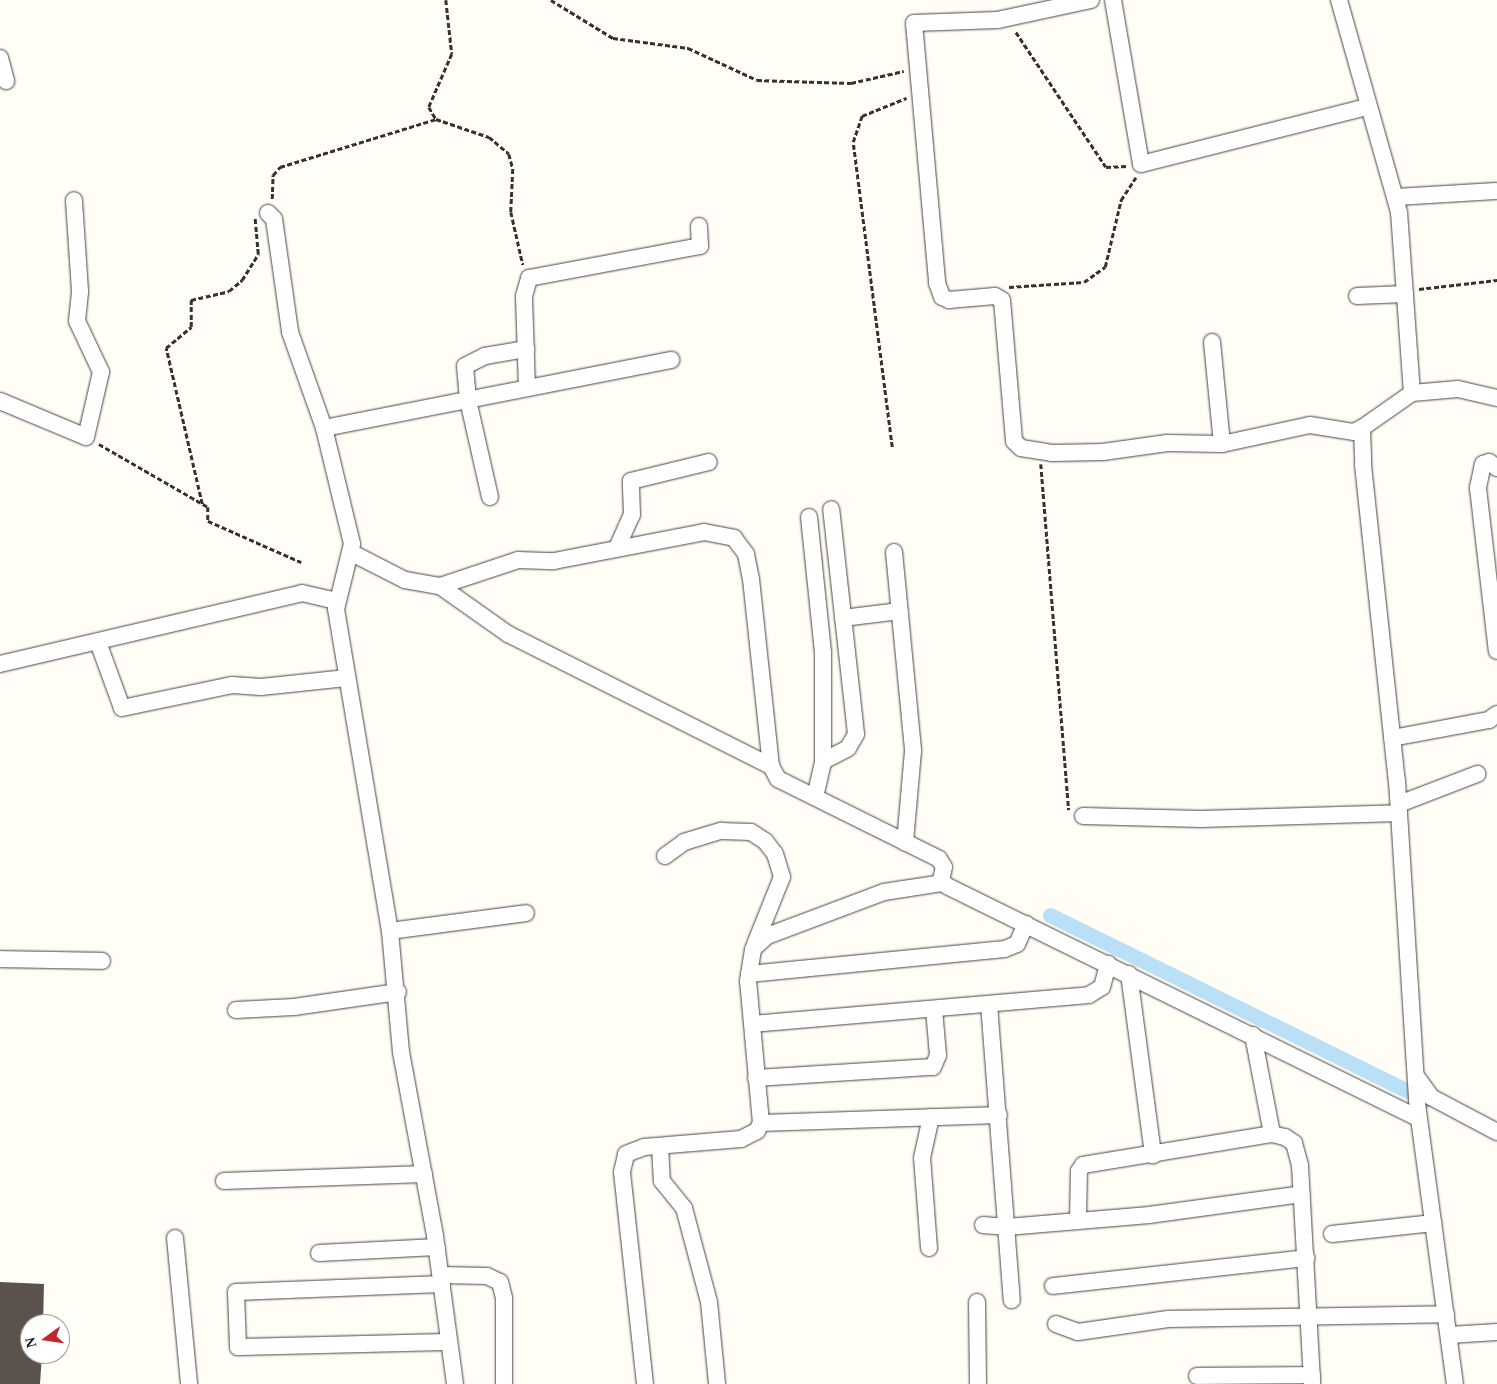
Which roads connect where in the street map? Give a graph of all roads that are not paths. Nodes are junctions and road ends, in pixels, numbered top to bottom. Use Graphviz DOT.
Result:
graph roads {
  1 [pos="1091,0"];
  2 [pos="1113,0"];
  3 [pos="1339,0"];
  4 [pos="0,58"];
  5 [pos="6,81"];
  6 [pos="1367,107"];
  7 [pos="1496,191"];
  8 [pos="1396,197"];
  9 [pos="74,200"];
  10 [pos="269,213"];
  11 [pos="699,226"];
  12 [pos="1405,293"];
  13 [pos="1356,296"];
  14 [pos="1212,342"];
  15 [pos="526,349"];
  16 [pos="671,360"];
  17 [pos="527,388"];
  18 [pos="1412,393"];
  19 [pos="1497,398"];
  20 [pos="468,400"];
  21 [pos="0,401"];
  22 [pos="324,428"];
  23 [pos="1362,428"];
  24 [pos="1222,444"];
  25 [pos="709,462"];
  26 [pos="1497,468"];
  27 [pos="490,497"];
  28 [pos="831,509"];
  29 [pos="809,517"];
  30 [pos="617,548"];
  31 [pos="894,552"];
  32 [pos="352,553"];
  33 [pos="440,586"];
  34 [pos="336,601"];
  35 [pos="900,611"];
  36 [pos="843,618"];
  37 [pos="98,642"];
  38 [pos="1497,651"];
  39 [pos="0,664"];
  40 [pos="347,678"];
  41 [pos="1497,714"];
  42 [pos="1392,738"];
  43 [pos="823,761"];
  44 [pos="771,766"];
  45 [pos="1477,774"];
  46 [pos="815,798"];
  47 [pos="1399,809"];
  48 [pos="1083,816"];
  49 [pos="905,843"];
  50 [pos="665,856"];
  51 [pos="943,875"];
  52 [pos="526,913"];
  53 [pos="1026,924"];
  54 [pos="390,931"];
  55 [pos="753,949"];
  56 [pos="0,959"];
  57 [pos="102,961"];
  58 [pos="1108,964"];
  59 [pos="749,974"];
  60 [pos="1129,974"];
  61 [pos="398,992"];
  62 [pos="989,1004"];
  63 [pos="934,1009"];
  64 [pos="236,1010"];
  65 [pos="752,1024"];
  66 [pos="1253,1035"];
  67 [pos="756,1078"];
  68 [pos="1416,1080"];
  69 [pos="1418,1114"];
  70 [pos="998,1115"];
  71 [pos="931,1117"];
  72 [pos="761,1122"];
  73 [pos="1497,1132"];
  74 [pos="1272,1134"];
  75 [pos="660,1146"];
  76 [pos="1153,1155"];
  77 [pos="424,1174"];
  78 [pos="224,1181"];
  79 [pos="1302,1194"];
  80 [pos="1078,1221"];
  81 [pos="1433,1223"];
  82 [pos="983,1225"];
  83 [pos="1007,1228"];
  84 [pos="1332,1234"];
  85 [pos="175,1238"];
  86 [pos="437,1247"];
  87 [pos="928,1248"];
  88 [pos="319,1253"];
  89 [pos="1306,1258"];
  90 [pos="441,1279"];
  91 [pos="1053,1286"];
  92 [pos="1012,1300"];
  93 [pos="977,1302"];
  94 [pos="1446,1314"];
  95 [pos="1309,1320"];
  96 [pos="1056,1324"];
  97 [pos="1497,1332"];
  98 [pos="1449,1335"];
  99 [pos="448,1342"];
  100 [pos="1197,1376"];
  101 [pos="1312,1380"];
  102 [pos="189,1384"];
  103 [pos="455,1384"];
  104 [pos="504,1384"];
  105 [pos="645,1384"];
  106 [pos="717,1384"];
  107 [pos="978,1384"];
  108 [pos="1455,1384"];
  1 -- 24 [label="street"];
  2 -- 6 [label="street"];
  3 -- 6 [label="street"];
  4 -- 5 [label="street"];
  6 -- 8 [label="street"];
  7 -- 8 [label="street"];
  8 -- 12 [label="street"];
  9 -- 21 [label="street"];
  10 -- 22 [label="street"];
  11 -- 15 [label="street"];
  12 -- 13 [label="street"];
  12 -- 18 [label="street"];
  14 -- 24 [label="street"];
  15 -- 17 [label="street"];
  15 -- 20 [label="street"];
  16 -- 17 [label="street"];
  17 -- 20 [label="street"];
  18 -- 19 [label="street"];
  18 -- 23 [label="street"];
  20 -- 22 [label="street"];
  20 -- 27 [label="street"];
  22 -- 32 [label="street"];
  23 -- 24 [label="street"];
  23 -- 42 [label="street"];
  25 -- 30 [label="street"];
  26 -- 38 [label="street"];
  28 -- 36 [label="street"];
  29 -- 43 [label="street"];
  30 -- 33 [label="street"];
  30 -- 44 [label="street"];
  31 -- 35 [label="street"];
  32 -- 33 [label="street"];
  32 -- 34 [label="street"];
  33 -- 44 [label="street"];
  34 -- 37 [label="street"];
  34 -- 40 [label="street"];
  35 -- 36 [label="street"];
  35 -- 49 [label="street"];
  36 -- 43 [label="street"];
  37 -- 39 [label="street"];
  37 -- 40 [label="street"];
  40 -- 54 [label="street"];
  41 -- 42 [label="street"];
  42 -- 47 [label="street"];
  43 -- 46 [label="street"];
  44 -- 46 [label="street"];
  45 -- 47 [label="street"];
  46 -- 49 [label="street"];
  47 -- 48 [label="street"];
  47 -- 68 [label="street"];
  49 -- 51 [label="street"];
  50 -- 55 [label="street"];
  51 -- 53 [label="street"];
  51 -- 55 [label="street"];
  52 -- 54 [label="street"];
  53 -- 58 [label="street"];
  53 -- 59 [label="street"];
  54 -- 61 [label="street"];
  55 -- 59 [label="street"];
  56 -- 57 [label="street"];
  58 -- 60 [label="street"];
  58 -- 62 [label="street"];
  59 -- 65 [label="street"];
  60 -- 66 [label="street"];
  60 -- 76 [label="street"];
  61 -- 64 [label="street"];
  61 -- 77 [label="street"];
  62 -- 63 [label="street"];
  62 -- 70 [label="street"];
  63 -- 65 [label="street"];
  63 -- 67 [label="street"];
  65 -- 67 [label="street"];
  66 -- 69 [label="street"];
  66 -- 74 [label="street"];
  67 -- 72 [label="street"];
  68 -- 69 [label="street"];
  68 -- 73 [label="street"];
  69 -- 81 [label="street"];
  70 -- 71 [label="street"];
  70 -- 83 [label="street"];
  71 -- 72 [label="street"];
  71 -- 87 [label="street"];
  72 -- 75 [label="street"];
  74 -- 76 [label="street"];
  74 -- 79 [label="street"];
  75 -- 105 [label="street"];
  75 -- 106 [label="street"];
  76 -- 80 [label="street"];
  77 -- 78 [label="street"];
  77 -- 86 [label="street"];
  79 -- 80 [label="street"];
  79 -- 89 [label="street"];
  80 -- 83 [label="street"];
  81 -- 84 [label="street"];
  81 -- 94 [label="street"];
  82 -- 83 [label="street"];
  83 -- 92 [label="street"];
  85 -- 102 [label="street"];
  86 -- 88 [label="street"];
  86 -- 90 [label="street"];
  89 -- 91 [label="street"];
  89 -- 95 [label="street"];
  90 -- 99 [label="street"];
  90 -- 99 [label="street"];
  90 -- 104 [label="street"];
  93 -- 107 [label="street"];
  94 -- 95 [label="street"];
  94 -- 98 [label="street"];
  95 -- 96 [label="street"];
  95 -- 101 [label="street"];
  97 -- 98 [label="street"];
  98 -- 108 [label="street"];
  99 -- 103 [label="street"];
  100 -- 101 [label="street"];
}
